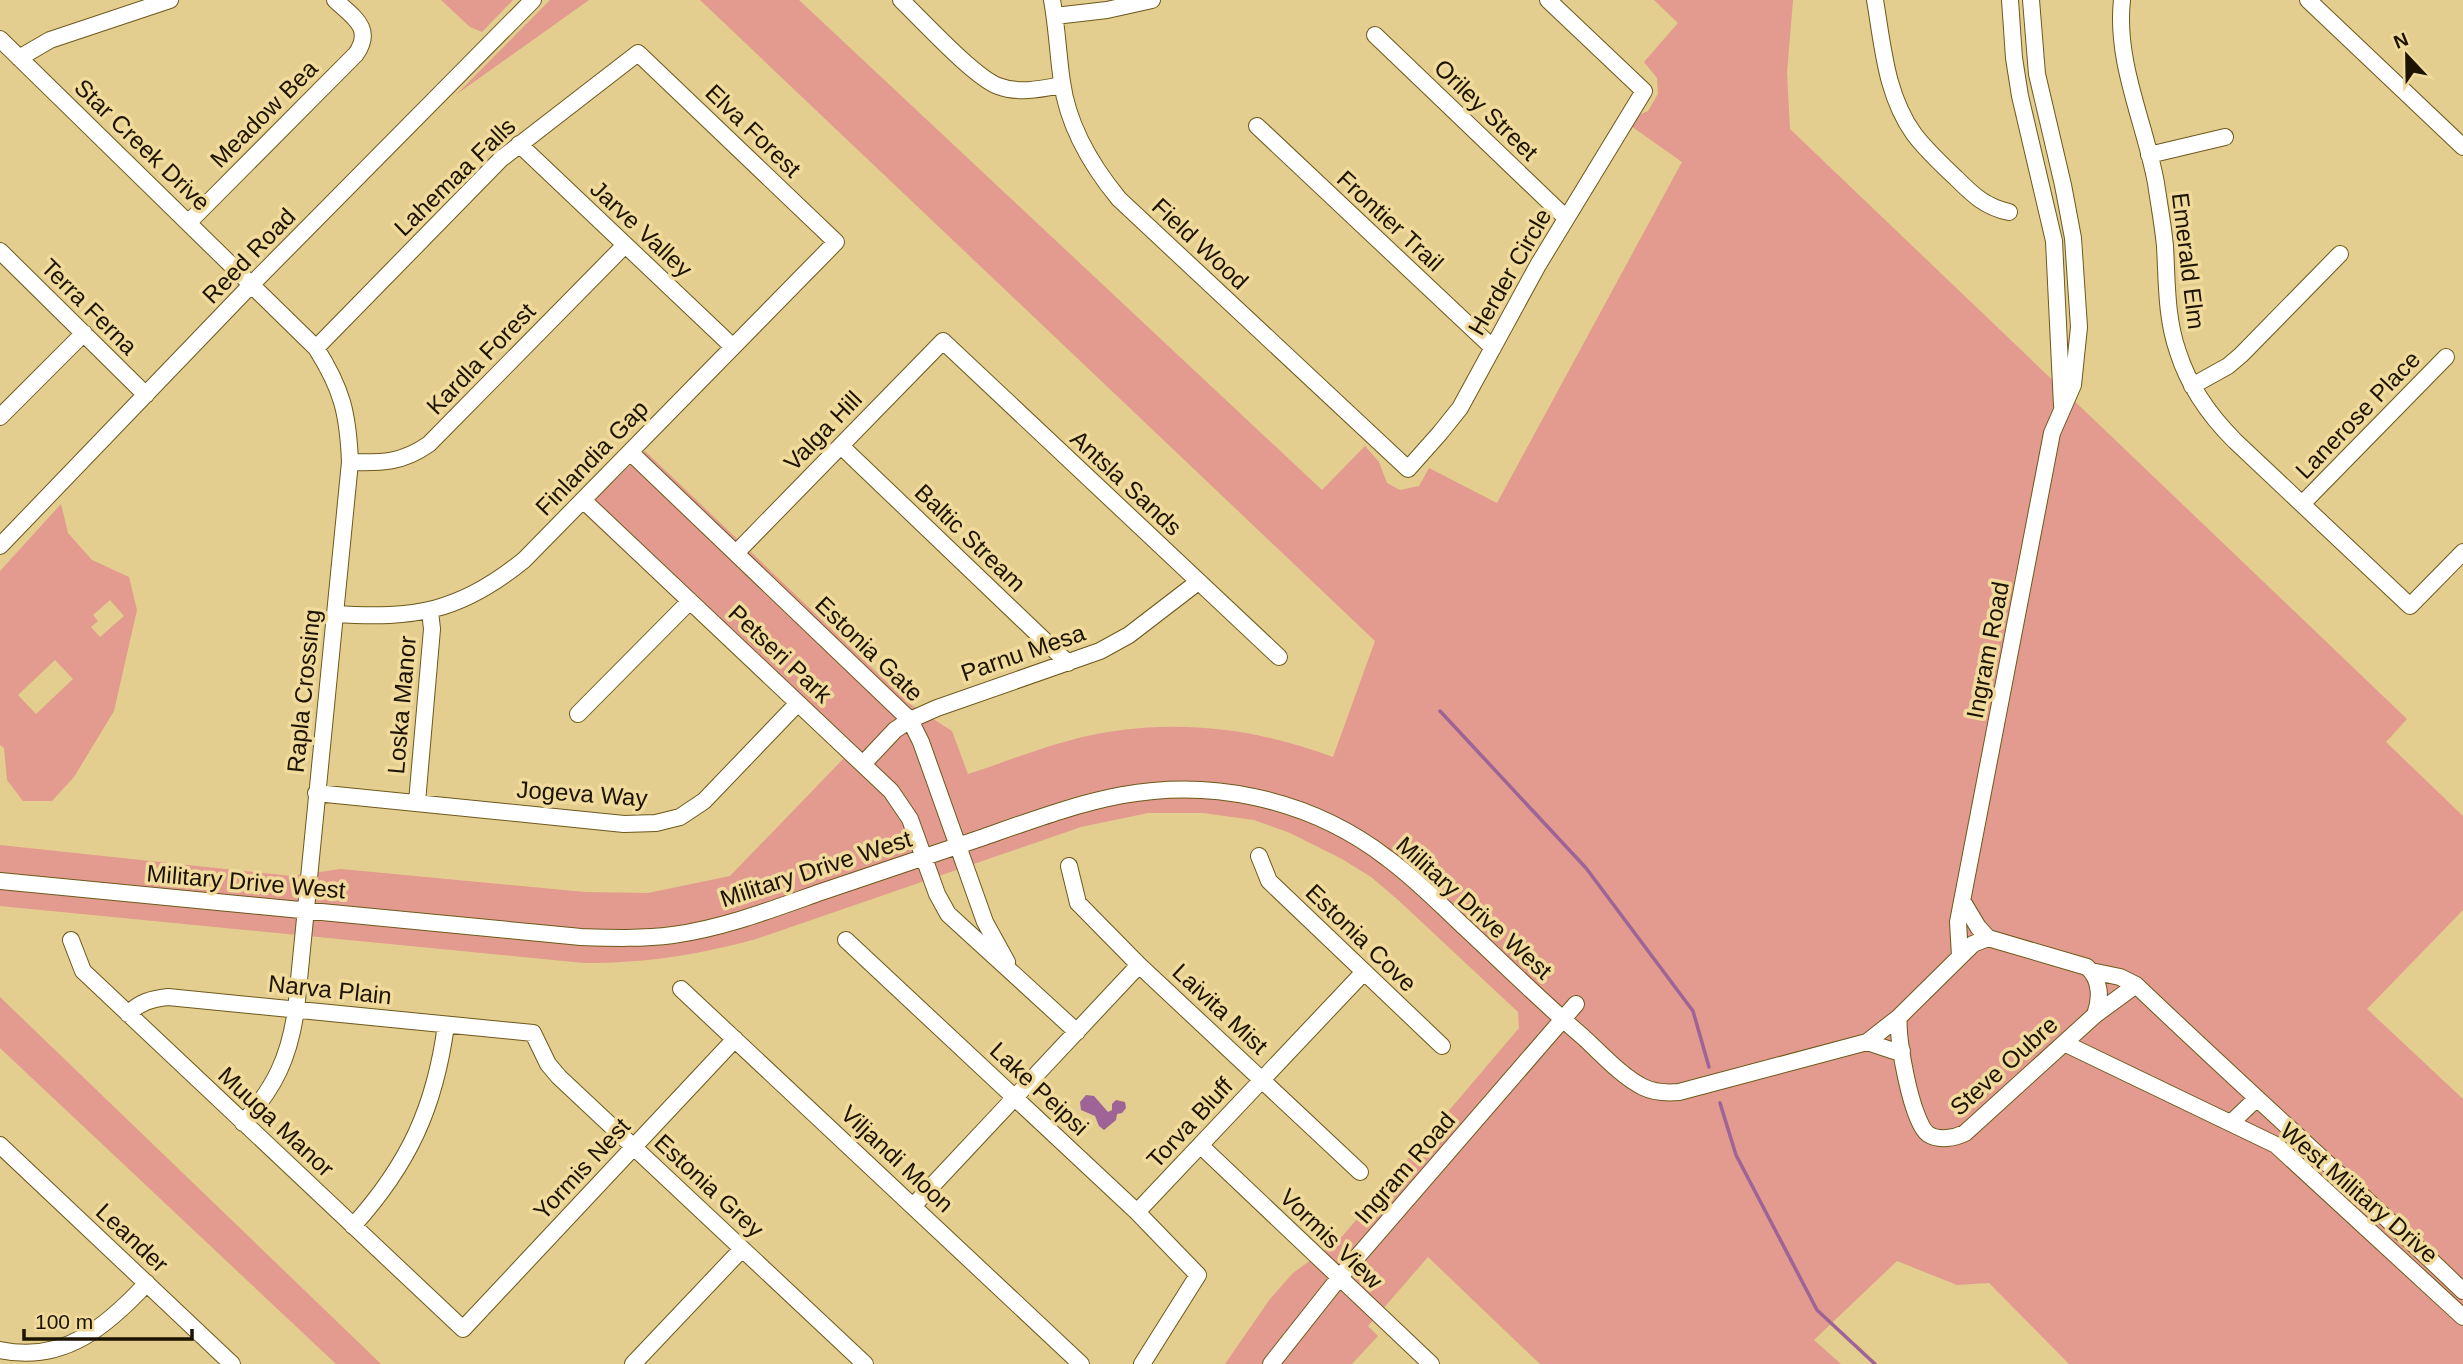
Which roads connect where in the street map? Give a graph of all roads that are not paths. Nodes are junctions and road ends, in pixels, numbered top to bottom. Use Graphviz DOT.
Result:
graph roads {
  1 [pos="170,0"];
  2 [pos="335,0"];
  3 [pos="533,0"];
  4 [pos="901,0"];
  5 [pos="1152,0"];
  6 [pos="1548,0"];
  7 [pos="1875,0"];
  8 [pos="2010,0"];
  9 [pos="2031,0"];
  10 [pos="2122,0"];
  11 [pos="2308,0"];
  12 [pos="1053,8"];
  13 [pos="1375,35"];
  14 [pos="7,51"];
  15 [pos="638,53"];
  16 [pos="1062,85"];
  17 [pos="1257,126"];
  18 [pos="2225,137"];
  19 [pos="519,144"];
  20 [pos="2463,147"];
  21 [pos="2149,155"];
  22 [pos="2009,212"];
  23 [pos="1566,218"];
  24 [pos="189,222"];
  25 [pos="836,242"];
  26 [pos="624,246"];
  27 [pos="0,251"];
  28 [pos="2340,254"];
  29 [pos="2075,268"];
  30 [pos="2055,270"];
  31 [pos="251,285"];
  32 [pos="84,333"];
  33 [pos="943,341"];
  34 [pos="732,346"];
  35 [pos="316,348"];
  36 [pos="1493,348"];
  37 [pos="2446,357"];
  38 [pos="2192,386"];
  39 [pos="146,395"];
  40 [pos="2062,407"];
  41 [pos="0,417"];
  42 [pos="841,446"];
  43 [pos="630,452"];
  44 [pos="350,462"];
  45 [pos="1408,469"];
  46 [pos="583,500"];
  47 [pos="2302,504"];
  48 [pos="0,546"];
  49 [pos="2463,552"];
  50 [pos="736,553"];
  51 [pos="1198,582"];
  52 [pos="690,601"];
  53 [pos="430,611"];
  54 [pos="335,614"];
  55 [pos="1279,657"];
  56 [pos="1068,663"];
  57 [pos="799,703"];
  58 [pos="578,713"];
  59 [pos="910,720"];
  60 [pos="863,764"];
  61 [pos="316,793"];
  62 [pos="416,802"];
  63 [pos="959,845"];
  64 [pos="1259,856"];
  65 [pos="923,857"];
  66 [pos="1069,866"];
  67 [pos="0,881"];
  68 [pos="1963,902"];
  69 [pos="305,910"];
  70 [pos="1988,938"];
  71 [pos="71,940"];
  72 [pos="846,940"];
  73 [pos="1960,956"];
  74 [pos="1139,965"];
  75 [pos="1012,971"];
  76 [pos="2091,971"];
  77 [pos="1363,973"];
  78 [pos="2136,985"];
  79 [pos="681,989"];
  80 [pos="1576,1004"];
  81 [pos="296,1010"];
  82 [pos="128,1014"];
  83 [pos="2095,1015"];
  84 [pos="1899,1017"];
  85 [pos="1563,1019"];
  86 [pos="446,1025"];
  87 [pos="1077,1032"];
  88 [pos="533,1033"];
  89 [pos="735,1039"];
  90 [pos="1867,1042"];
  91 [pos="2064,1043"];
  92 [pos="1441,1045"];
  93 [pos="1902,1051"];
  94 [pos="1263,1079"];
  95 [pos="1014,1098"];
  96 [pos="2256,1099"];
  97 [pos="2232,1122"];
  98 [pos="243,1123"];
  99 [pos="0,1145"];
  100 [pos="1201,1146"];
  101 [pos="634,1147"];
  102 [pos="1360,1172"];
  103 [pos="2367,1199"];
  104 [pos="914,1205"];
  105 [pos="1137,1212"];
  106 [pos="2352,1214"];
  107 [pos="353,1226"];
  108 [pos="742,1249"];
  109 [pos="1339,1278"];
  110 [pos="147,1283"];
  111 [pos="2463,1291"];
  112 [pos="2463,1317"];
  113 [pos="463,1329"];
  114 [pos="0,1350"];
  115 [pos="846,1358"];
  116 [pos="232,1364"];
  117 [pos="633,1364"];
  118 [pos="865,1364"];
  119 [pos="1081,1364"];
  120 [pos="1143,1364"];
  121 [pos="1271,1364"];
  122 [pos="1431,1364"];
  1 -- 14 [label="street"];
  2 -- 24 [label="street, Meadow Bea"];
  3 -- 31 [label="street, Reed Road"];
  4 -- 16 [label="street"];
  5 -- 12 [label="street"];
  6 -- 23 [label="street, Herder Circle"];
  7 -- 22 [label="street"];
  8 -- 30 [label="street, Ingram Road"];
  9 -- 29 [label="street, Ingram Road"];
  10 -- 21 [label="street, Emerald Elm"];
  11 -- 20 [label="street"];
  12 -- 16 [label="street, Field Wood"];
  13 -- 23 [label="street, Oriley Street"];
  14 -- 24 [label="street, Star Creek Drive"];
  15 -- 19 [label="street, Lahemaa Falls"];
  15 -- 25 [label="street, Elva Forest"];
  16 -- 45 [label="street, Field Wood"];
  17 -- 36 [label="street, Frontier Trail"];
  18 -- 21 [label="street"];
  19 -- 26 [label="street, Jarve Valley"];
  19 -- 35 [label="street, Lahemaa Falls"];
  21 -- 38 [label="street, Emerald Elm"];
  23 -- 36 [label="street, Herder Circle"];
  24 -- 31 [label="street, Star Creek Drive"];
  25 -- 34 [label="street, Finlandia Gap"];
  26 -- 34 [label="street, Jarve Valley"];
  26 -- 44 [label="street, Kardla Forest"];
  27 -- 32 [label="street, Terra Ferna"];
  28 -- 38 [label="street"];
  29 -- 30 [label="street"];
  29 -- 40 [label="street, Ingram Road"];
  30 -- 40 [label="street, Ingram Road"];
  31 -- 35 [label="street, Rapla Crossing"];
  31 -- 39 [label="street, Reed Road"];
  32 -- 39 [label="street, Terra Ferna"];
  32 -- 41 [label="street"];
  33 -- 42 [label="street, Valga Hill"];
  33 -- 51 [label="street, Antsla Sands"];
  34 -- 43 [label="street, Finlandia Gap"];
  35 -- 44 [label="street, Rapla Crossing"];
  36 -- 45 [label="street, Herder Circle"];
  37 -- 47 [label="street, Lanerose Place"];
  38 -- 47 [label="street, Emerald Elm"];
  39 -- 48 [label="street, Reed Road"];
  40 -- 68 [label="street, Ingram Road"];
  42 -- 50 [label="street, Valga Hill"];
  42 -- 56 [label="street, Baltic Stream"];
  43 -- 46 [label="street, Finlandia Gap"];
  43 -- 50 [label="street, Estonia Gate"];
  44 -- 54 [label="street, Rapla Crossing"];
  46 -- 52 [label="street, Petseri Park"];
  46 -- 53 [label="street, Finlandia Gap"];
  47 -- 49 [label="street, Emerald Elm"];
  50 -- 59 [label="street, Estonia Gate"];
  51 -- 55 [label="street, Antsla Sands"];
  51 -- 56 [label="street, Parnu Mesa"];
  52 -- 57 [label="street, Petseri Park"];
  52 -- 58 [label="street"];
  53 -- 54 [label="street, Finlandia Gap"];
  53 -- 62 [label="street, Loska Manor"];
  54 -- 61 [label="street, Rapla Crossing"];
  56 -- 59 [label="street, Parnu Mesa"];
  57 -- 60 [label="street, Petseri Park"];
  57 -- 62 [label="street, Jogeva Way"];
  59 -- 60 [label="street, Parnu Mesa"];
  59 -- 63 [label="street, Estonia Gate"];
  60 -- 65 [label="street, Petseri Park"];
  61 -- 62 [label="street, Jogeva Way"];
  61 -- 69 [label="street, Rapla Crossing"];
  63 -- 65 [label="street, Military Drive West"];
  63 -- 75 [label="street, Estonia Gate"];
  63 -- 85 [label="street, Military Drive West"];
  64 -- 77 [label="street, Estonia Cove"];
  65 -- 69 [label="street, Military Drive West"];
  65 -- 75 [label="street, Estonia Gate"];
  66 -- 74 [label="street, Laivita Mist"];
  67 -- 69 [label="street, Military Drive West"];
  68 -- 70 [label="street"];
  68 -- 73 [label="street, Ingram Road"];
  69 -- 81 [label="street, Rapla Crossing"];
  70 -- 73 [label="street"];
  70 -- 76 [label="street"];
  71 -- 82 [label="street, Muuga Manor"];
  72 -- 95 [label="street, Lake Peipsi"];
  73 -- 84 [label="street"];
  74 -- 87 [label="street"];
  74 -- 94 [label="street, Laivita Mist"];
  75 -- 87 [label="street, Estonia Gate"];
  76 -- 78 [label="street"];
  76 -- 83 [label="street, Steve Oubre"];
  77 -- 92 [label="street, Estonia Cove"];
  77 -- 94 [label="street, Torva Bluff"];
  78 -- 83 [label="street"];
  78 -- 96 [label="street, West Military Drive"];
  79 -- 89 [label="street, Viljandi Moon"];
  80 -- 85 [label="street, Ingram Road"];
  81 -- 82 [label="street, Narva Plain"];
  81 -- 86 [label="street, Narva Plain"];
  81 -- 98 [label="street, Rapla Crossing"];
  82 -- 98 [label="street, Muuga Manor"];
  83 -- 91 [label="street, Steve Oubre"];
  84 -- 90 [label="street"];
  84 -- 93 [label="street, Steve Oubre"];
  85 -- 90 [label="street"];
  85 -- 109 [label="street, Ingram Road"];
  86 -- 88 [label="street, Narva Plain"];
  86 -- 107 [label="street"];
  87 -- 95 [label="street"];
  88 -- 101 [label="street, Estonia Grey"];
  89 -- 101 [label="street, Yormis Nest"];
  89 -- 104 [label="street, Viljandi Moon"];
  90 -- 93 [label="street"];
  91 -- 93 [label="street, Steve Oubre"];
  91 -- 97 [label="street, West Military Drive"];
  94 -- 100 [label="street, Torva Bluff"];
  94 -- 102 [label="street, Laivita Mist"];
  95 -- 104 [label="street"];
  95 -- 105 [label="street, Lake Peipsi"];
  96 -- 97 [label="street"];
  96 -- 103 [label="street, West Military Drive"];
  97 -- 106 [label="street, West Military Drive"];
  98 -- 107 [label="street, Muuga Manor"];
  99 -- 110 [label="street, Leander"];
  100 -- 105 [label="street, Torva Bluff"];
  100 -- 109 [label="street, Vormis View"];
  101 -- 108 [label="street, Estonia Grey"];
  101 -- 113 [label="street, Yormis Nest"];
  103 -- 106 [label="street"];
  103 -- 111 [label="street, West Military Drive"];
  104 -- 119 [label="street, Viljandi Moon"];
  105 -- 120 [label="street, Lake Peipsi"];
  106 -- 112 [label="street, West Military Drive"];
  107 -- 113 [label="street, Muuga Manor"];
  108 -- 115 [label="street, Estonia Grey"];
  108 -- 117 [label="street"];
  109 -- 121 [label="street, Ingram Road"];
  109 -- 122 [label="street, Vormis View"];
  110 -- 114 [label="street"];
  110 -- 116 [label="street, Leander"];
  115 -- 118 [label="street, Estonia Grey"];
}
